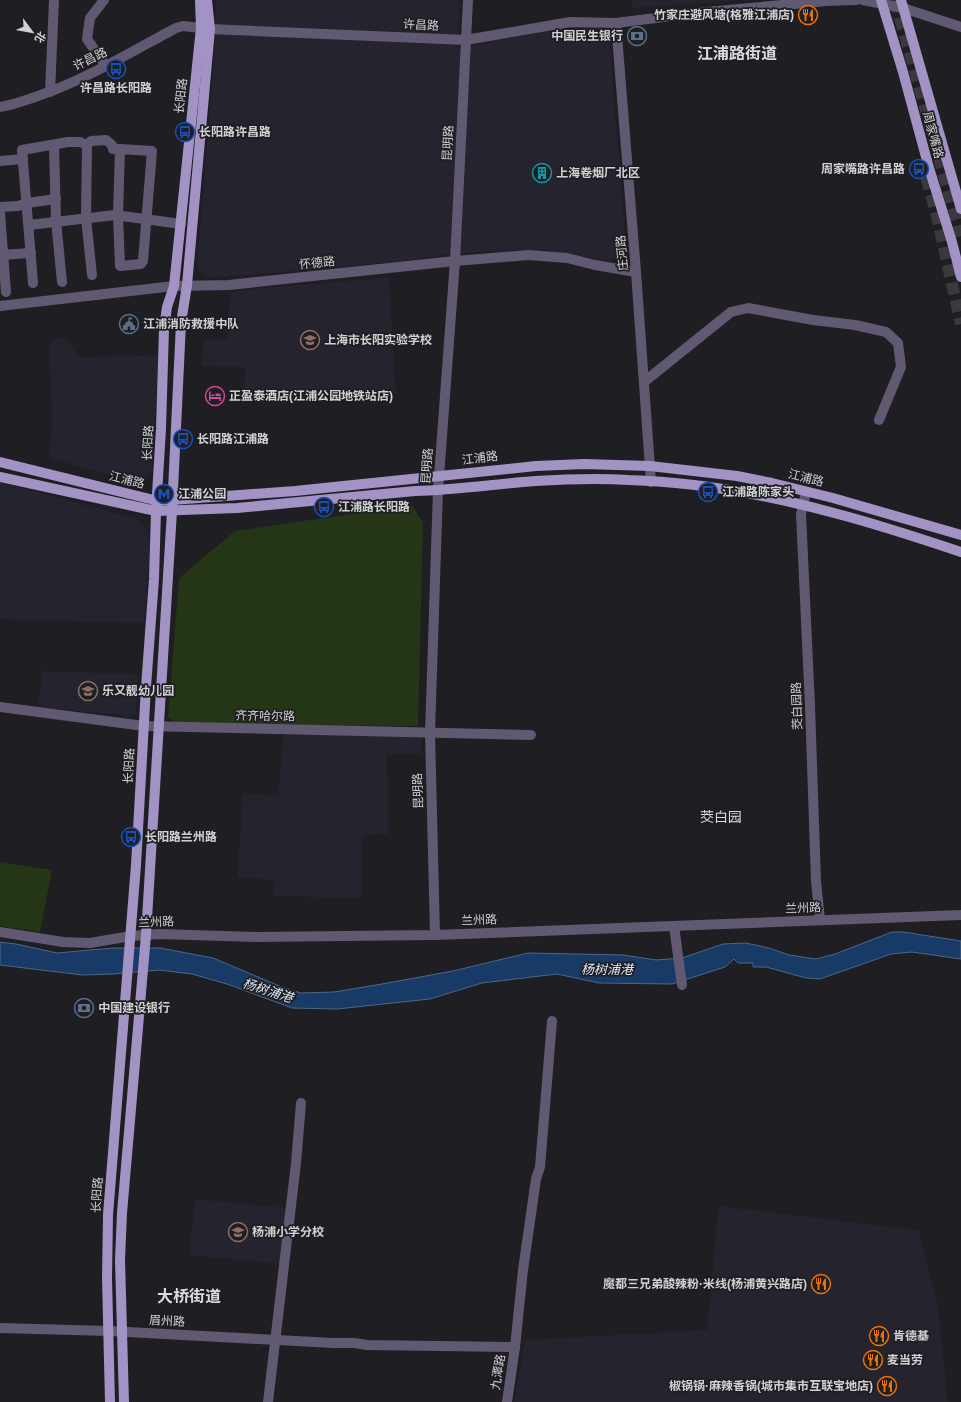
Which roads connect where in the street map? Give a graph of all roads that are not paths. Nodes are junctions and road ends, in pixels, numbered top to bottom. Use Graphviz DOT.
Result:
graph roads {
  1 [pos="54,0"];
  2 [pos="104,0"];
  3 [pos="200,0"];
  4 [pos="207,0"];
  5 [pos="468,0"];
  6 [pos="856,0"];
  7 [pos="863,0"];
  8 [pos="816,1"];
  9 [pos="881,1"];
  10 [pos="902,4"];
  11 [pos="616,23"];
  12 [pos="961,27"];
  13 [pos="205,28"];
  14 [pos="466,40"];
  15 [pos="106,66"];
  16 [pos="50,92"];
  17 [pos="0,107"];
  18 [pos="54,145"];
  19 [pos="87,145"];
  20 [pos="120,149"];
  21 [pos="23,159"];
  22 [pos="0,161"];
  23 [pos="56,199"];
  24 [pos="27,202"];
  25 [pos="0,207"];
  26 [pos="961,209"];
  27 [pos="0,213"];
  28 [pos="118,215"];
  29 [pos="86,218"];
  30 [pos="146,219"];
  31 [pos="56,221"];
  32 [pos="181,224"];
  33 [pos="29,225"];
  34 [pos="31,253"];
  35 [pos="2,255"];
  36 [pos="455,261"];
  37 [pos="636,272"];
  38 [pos="92,275"];
  39 [pos="961,277"];
  40 [pos="62,282"];
  41 [pos="34,283"];
  42 [pos="187,285"];
  43 [pos="174,286"];
  44 [pos="6,292"];
  45 [pos="0,306"];
  46 [pos="644,382"];
  47 [pos="879,420"];
  48 [pos="0,462"];
  49 [pos="650,466"];
  50 [pos="0,476"];
  51 [pos="440,476"];
  52 [pos="651,482"];
  53 [pos="438,490"];
  54 [pos="806,492"];
  55 [pos="172,500"];
  56 [pos="158,501"];
  57 [pos="802,504"];
  58 [pos="156,511"];
  59 [pos="172,512"];
  60 [pos="961,535"];
  61 [pos="961,552"];
  62 [pos="0,707"];
  63 [pos="144,726"];
  64 [pos="160,727"];
  65 [pos="430,732"];
  66 [pos="531,735"];
  67 [pos="961,915"];
  68 [pos="820,920"];
  69 [pos="674,926"];
  70 [pos="0,932"];
  71 [pos="146,935"];
  72 [pos="435,935"];
  73 [pos="131,936"];
  74 [pos="682,985"];
  75 [pos="552,1021"];
  76 [pos="302,1103"];
  77 [pos="0,1328"];
  78 [pos="109,1331"];
  79 [pos="122,1332"];
  80 [pos="275,1339"];
  81 [pos="515,1347"];
  82 [pos="110,1402"];
  83 [pos="124,1402"];
  84 [pos="268,1402"];
  85 [pos="507,1402"];
  1 -- 16 [label="street"];
  2 -- 15 [label="street"];
  3 -- 13 [label="main road, 长阳路"];
  4 -- 13 [label="main road, 长阳路"];
  5 -- 14 [label="street, 昆明路"];
  6 -- 8 [label="street, 许昌路"];
  7 -- 9 [label="street"];
  8 -- 11 [label="street, 许昌路"];
  9 -- 10 [label="street"];
  9 -- 39 [label="main road, 周家嘴路"];
  10 -- 12 [label="street"];
  10 -- 26 [label="main road, 周家嘴路"];
  11 -- 14 [label="street, 许昌路"];
  11 -- 37 [label="street, 庄河路"];
  13 -- 14 [label="street, 许昌路"];
  13 -- 15 [label="street, 许昌路"];
  13 -- 32 [label="main road, 长阳路"];
  13 -- 42 [label="main road, 长阳路"];
  14 -- 36 [label="street, 昆明路"];
  15 -- 16 [label="street, 许昌路"];
  16 -- 17 [label="street, 许昌路"];
  18 -- 19 [label="street"];
  18 -- 21 [label="street"];
  18 -- 23 [label="street"];
  19 -- 20 [label="street"];
  19 -- 29 [label="street"];
  20 -- 28 [label="street"];
  20 -- 30 [label="street"];
  21 -- 22 [label="street"];
  21 -- 24 [label="street"];
  23 -- 24 [label="street"];
  23 -- 31 [label="street"];
  24 -- 25 [label="street"];
  24 -- 33 [label="street"];
  27 -- 35 [label="street"];
  28 -- 29 [label="street"];
  28 -- 30 [label="street"];
  28 -- 30 [label="street"];
  29 -- 31 [label="street"];
  29 -- 38 [label="street"];
  30 -- 32 [label="street"];
  31 -- 33 [label="street"];
  31 -- 40 [label="street"];
  32 -- 43 [label="main road, 长阳路"];
  33 -- 34 [label="street"];
  34 -- 35 [label="street"];
  34 -- 41 [label="street"];
  35 -- 44 [label="street"];
  36 -- 37 [label="street, 怀德路"];
  36 -- 42 [label="street, 怀德路"];
  36 -- 51 [label="street, 昆明路"];
  37 -- 46 [label="street, 庄河路"];
  42 -- 43 [label="street, 怀德路"];
  42 -- 55 [label="main road, 长阳路"];
  43 -- 45 [label="street, 怀德路"];
  43 -- 56 [label="main road, 长阳路"];
  46 -- 47 [label="street"];
  46 -- 49 [label="street, 庄河路"];
  48 -- 56 [label="main road, 江浦路"];
  49 -- 51 [label="main road, 江浦路"];
  49 -- 52 [label="street, 庄河路"];
  49 -- 54 [label="main road, 江浦路"];
  50 -- 58 [label="main road, 江浦路"];
  51 -- 53 [label="street, 昆明路"];
  51 -- 55 [label="main road, 江浦路"];
  52 -- 53 [label="main road, 江浦路"];
  52 -- 57 [label="main road, 江浦路"];
  53 -- 59 [label="main road, 江浦路"];
  53 -- 65 [label="street, 昆明路"];
  54 -- 57 [label="street, 茭白园路"];
  54 -- 60 [label="main road, 江浦路"];
  55 -- 56 [label="main road, 江浦路"];
  55 -- 59 [label="main road, 长阳路"];
  56 -- 58 [label="main road, 长阳路"];
  57 -- 61 [label="main road, 江浦路"];
  57 -- 68 [label="street, 茭白园路"];
  58 -- 59 [label="main road, 江浦路"];
  58 -- 63 [label="main road, 长阳路"];
  59 -- 64 [label="main road, 长阳路"];
  62 -- 63 [label="street, 齐齐哈尔路"];
  63 -- 64 [label="street, 齐齐哈尔路"];
  63 -- 73 [label="main road, 长阳路"];
  64 -- 65 [label="street, 齐齐哈尔路"];
  64 -- 71 [label="main road, 长阳路"];
  65 -- 66 [label="street, 齐齐哈尔路"];
  65 -- 72 [label="street, 昆明路"];
  67 -- 68 [label="street, 兰州路"];
  68 -- 69 [label="street, 兰州路"];
  69 -- 72 [label="street, 兰州路"];
  69 -- 74 [label="street"];
  70 -- 73 [label="street, 兰州路"];
  71 -- 72 [label="street, 兰州路"];
  71 -- 73 [label="street, 兰州路"];
  71 -- 79 [label="main road, 长阳路"];
  73 -- 78 [label="main road, 长阳路"];
  75 -- 81 [label="street, 九潭路"];
  76 -- 80 [label="street"];
  77 -- 78 [label="street, 眉州路"];
  78 -- 79 [label="street, 眉州路"];
  78 -- 82 [label="main road, 长阳路"];
  79 -- 80 [label="street, 眉州路"];
  79 -- 83 [label="main road"];
  80 -- 81 [label="street, 眉州路"];
  80 -- 84 [label="street"];
  81 -- 85 [label="street, 九潭路"];
}
